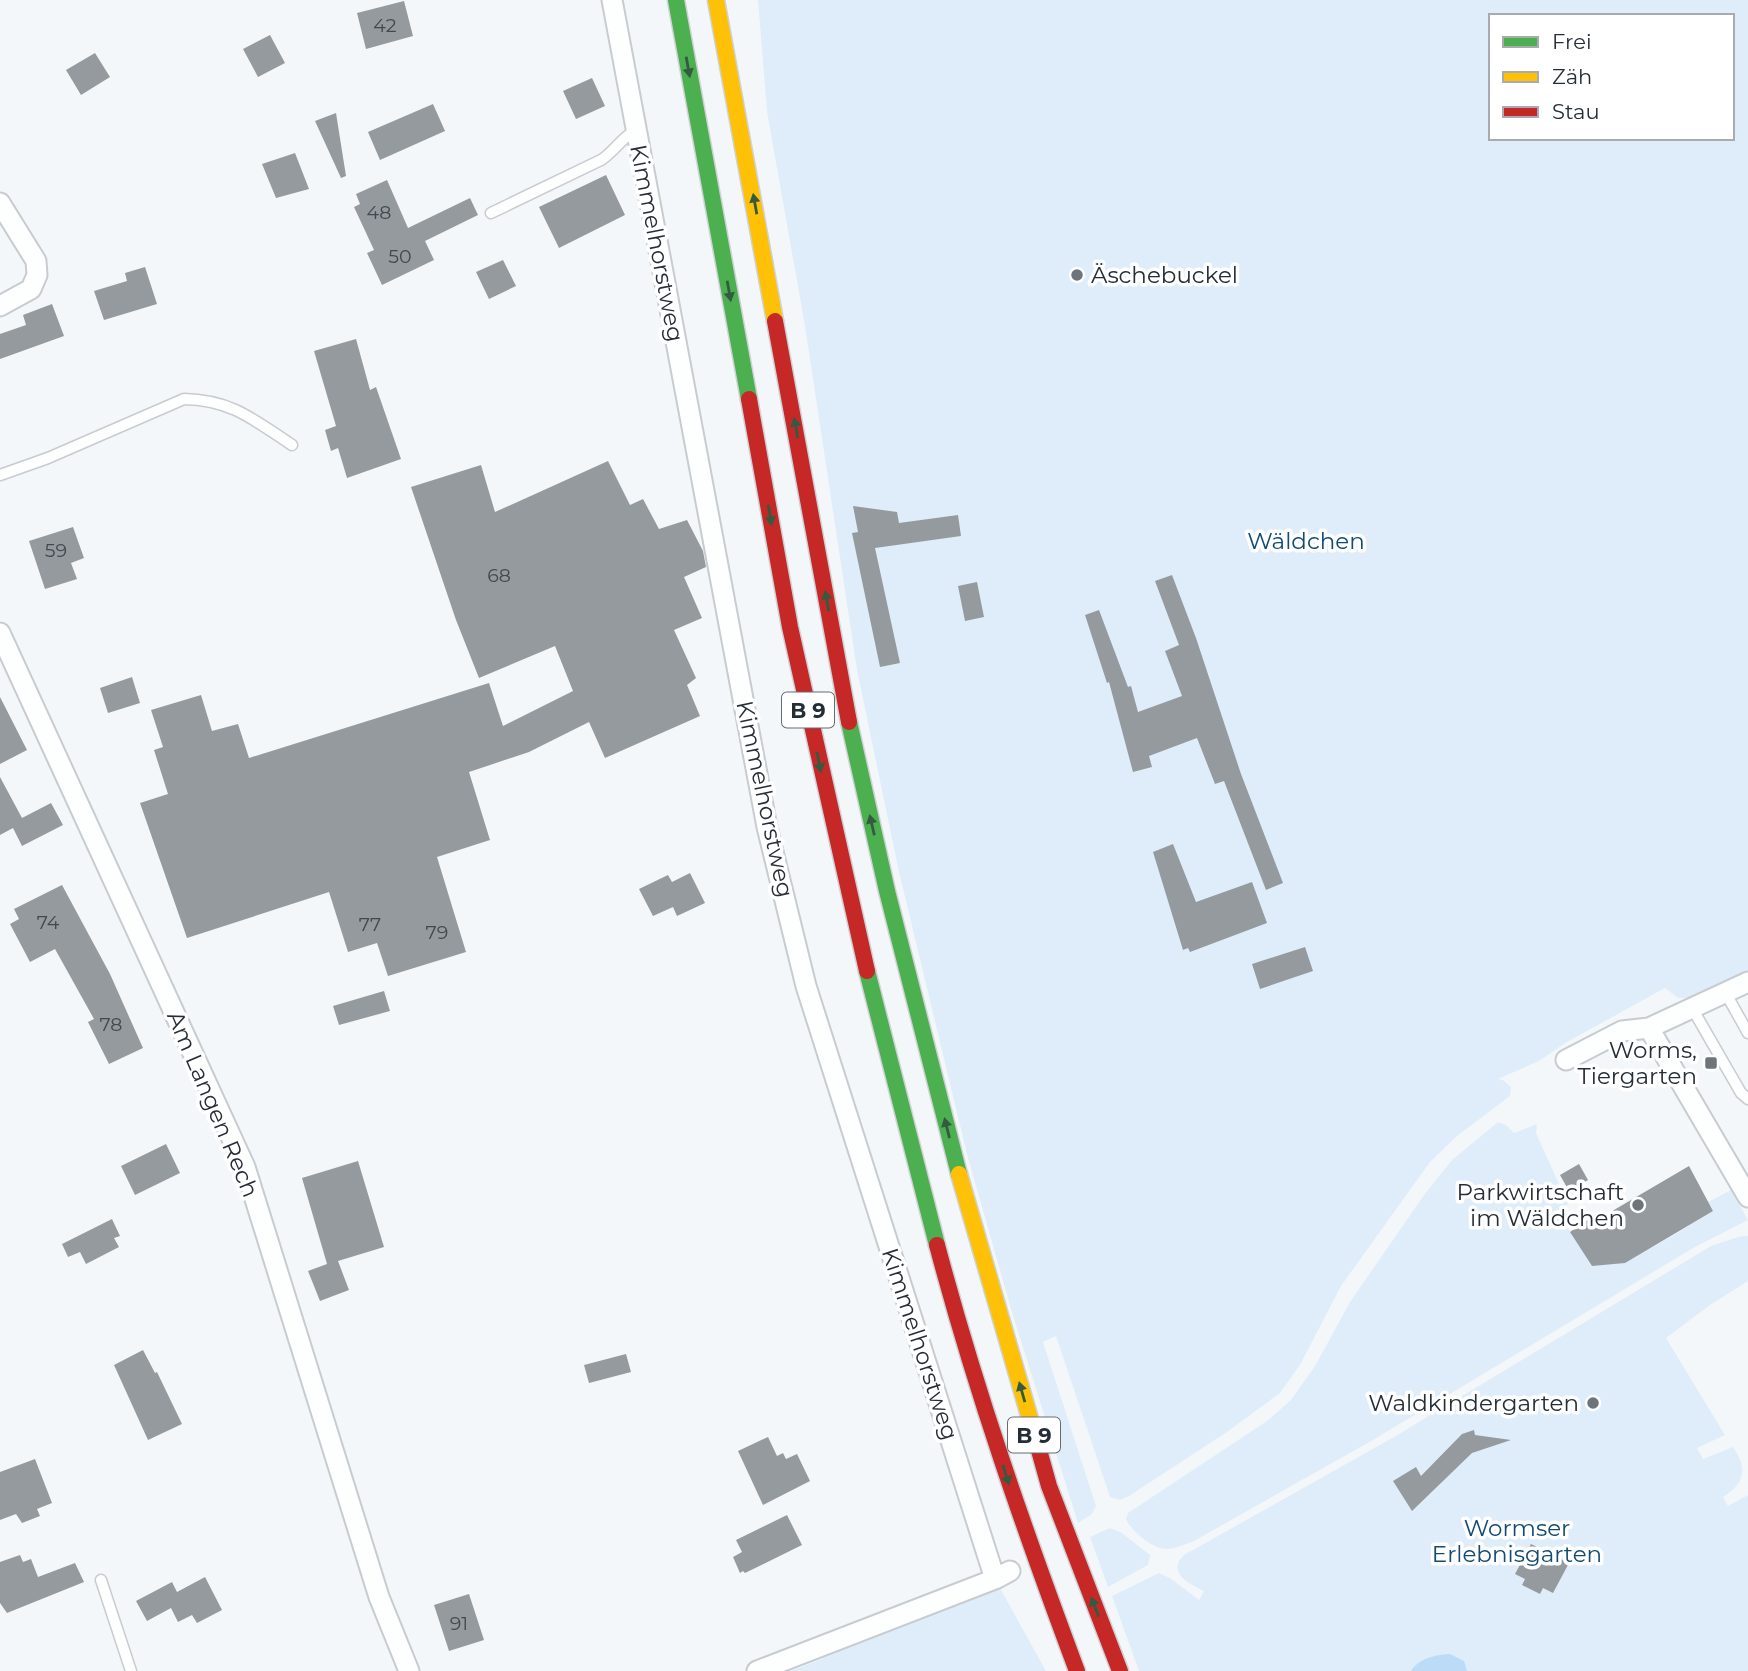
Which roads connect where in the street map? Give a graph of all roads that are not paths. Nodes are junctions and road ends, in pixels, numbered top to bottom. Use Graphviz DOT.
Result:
graph roads {
  1 [pos="612,0"];
  2 [pos="676,0"];
  3 [pos="716,0"];
  4 [pos="738,39"];
  5 [pos="734,90"];
  6 [pos="635,131"];
  7 [pos="0,203"];
  8 [pos="491,213"];
  9 [pos="0,306"];
  10 [pos="292,445"];
  11 [pos="0,475"];
  12 [pos="0,633"];
  13 [pos="1748,982"];
  14 [pos="1725,992"];
  15 [pos="1692,1008"];
  16 [pos="1649,1028"];
  17 [pos="1748,1033"];
  18 [pos="1566,1060"];
  19 [pos="1748,1099"];
  20 [pos="1748,1197"];
  21 [pos="101,1580"];
  22 [pos="131,1671"];
  23 [pos="410,1671"];
  24 [pos="757,1671"];
  25 [pos="1077,1671"];
  26 [pos="1120,1671"];
  1 -- 6 [label="street, Kimmelhorstweg"];
  2 -- 25 [label="highway, B 9, one-way"];
  3 -- 5 [label="highway"];
  4 -- 5 [label="highway, B 9"];
  26 -- 5 [label="highway, B 9, one-way"];
  6 -- 8 [label="lane"];
  6 -- 24 [label="street, Kimmelhorstweg"];
  7 -- 9 [label="street"];
  10 -- 11 [label="lane"];
  12 -- 23 [label="street, Am Langen Rech"];
  13 -- 14 [label="street"];
  14 -- 15 [label="street"];
  14 -- 17 [label="lane"];
  15 -- 16 [label="street"];
  15 -- 19 [label="lane"];
  16 -- 18 [label="street"];
  16 -- 20 [label="street"];
  21 -- 22 [label="lane"];
}
